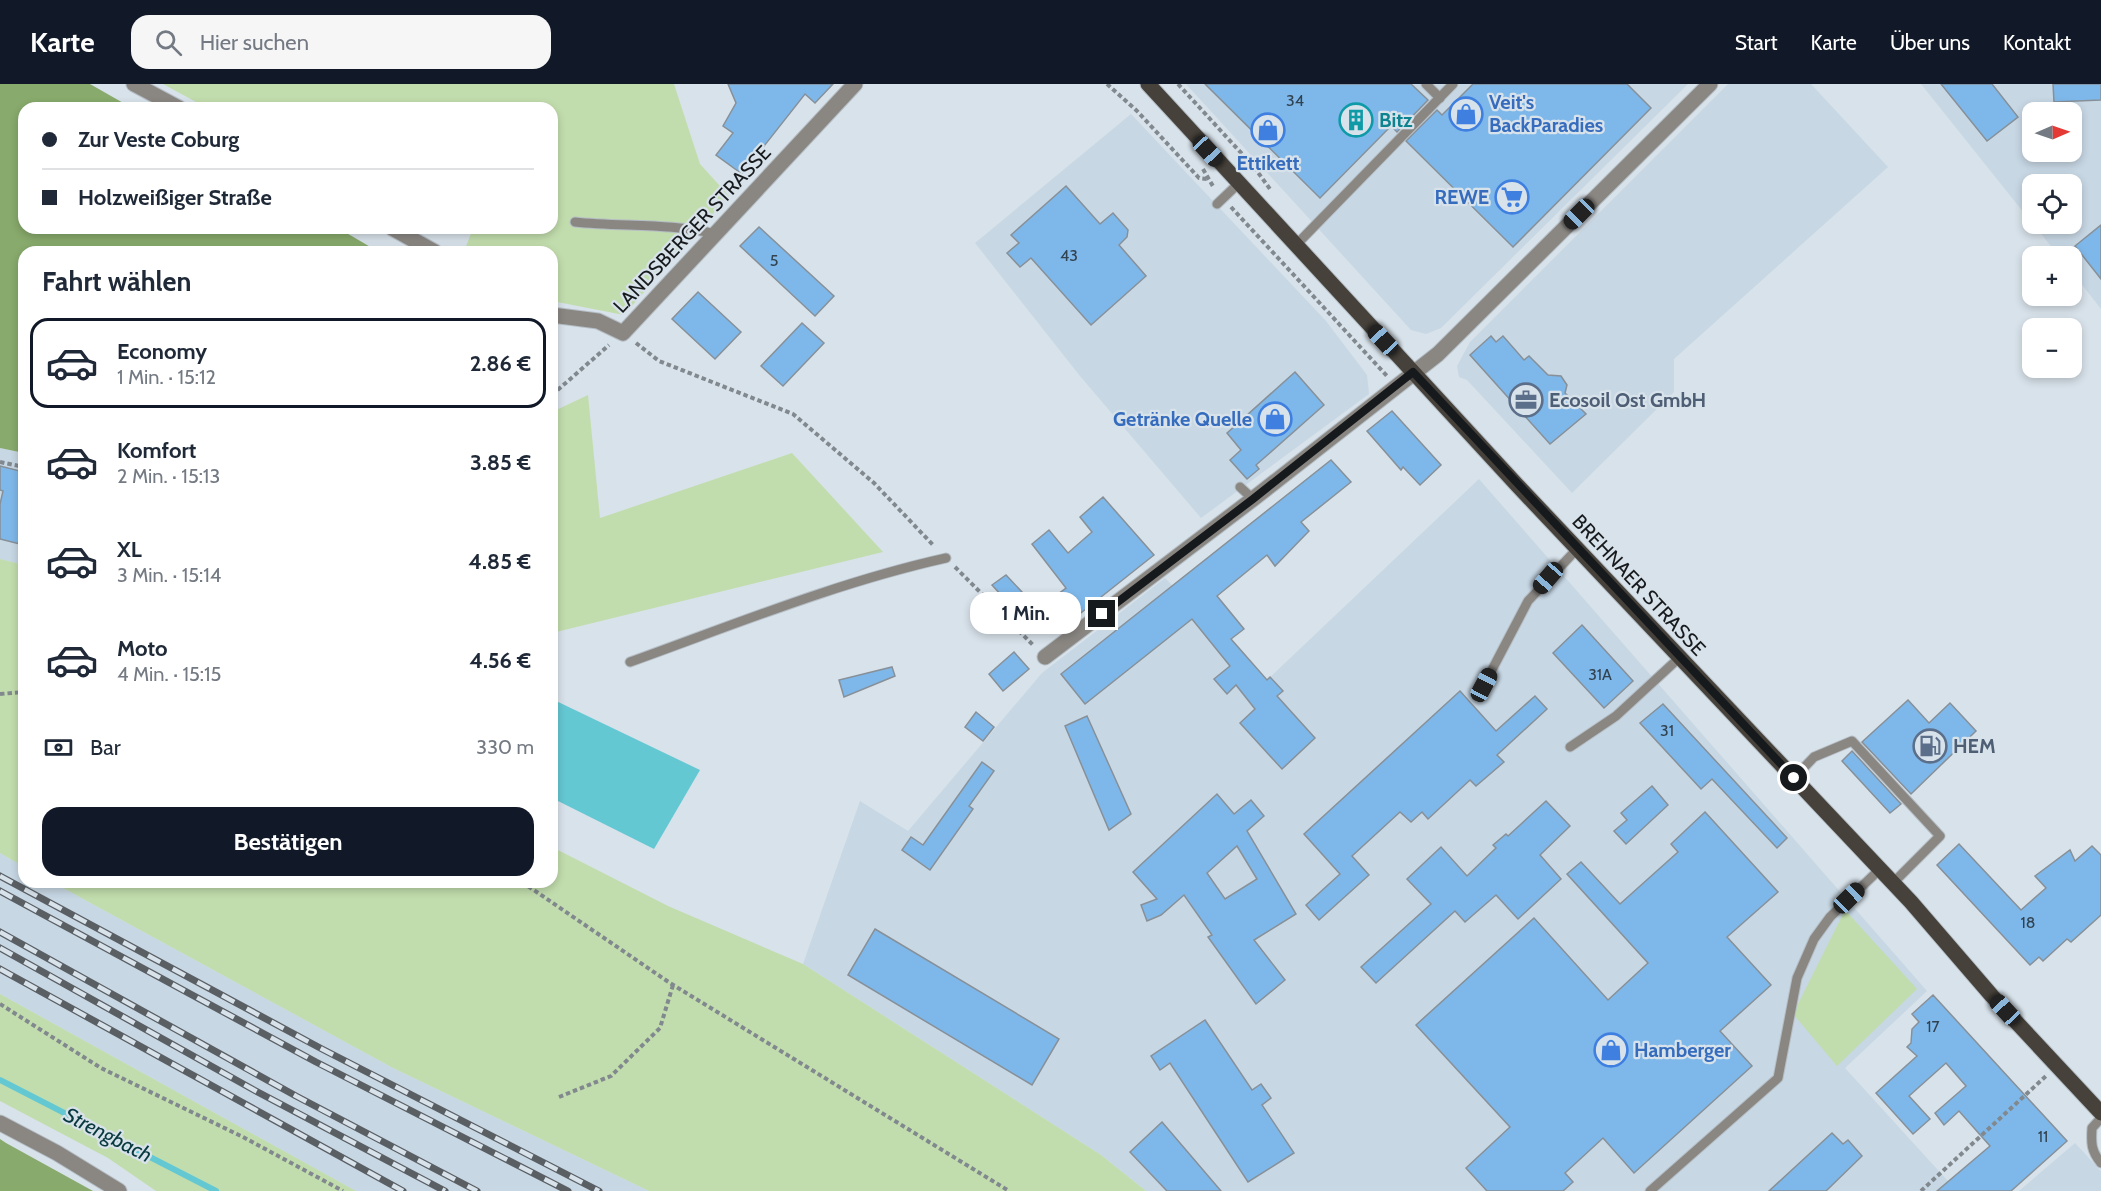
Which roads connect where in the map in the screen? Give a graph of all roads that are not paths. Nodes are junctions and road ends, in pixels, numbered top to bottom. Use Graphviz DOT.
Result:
graph roads {
  1 [pos="134,84"];
  2 [pos="855,84"];
  3 [pos="1148,84"];
  4 [pos="1426,84"];
  5 [pos="1453,84"];
  6 [pos="1710,84"];
  7 [pos="1440,98"];
  8 [pos="168,102"];
  9 [pos="1238,184"];
  10 [pos="1220,202"];
  11 [pos="575,222"];
  12 [pos="403,234"];
  13 [pos="715,234"];
  14 [pos="424,246"];
  15 [pos="1295,246"];
  16 [pos="558,316"];
  17 [pos="1413,372"];
  18 [pos="1240,487"];
  19 [pos="1253,499"];
  20 [pos="1577,549"];
  21 [pos="946,558"];
  22 [pos="1045,657"];
  23 [pos="1679,658"];
  24 [pos="630,662"];
  25 [pos="1484,685"];
  26 [pos="1569,747"];
  27 [pos="1794,778"];
  28 [pos="1880,869"];
  29 [pos="1893,883"];
  30 [pos="2101,1113"];
  31 [pos="2101,1118"];
  32 [pos="0,1123"];
  33 [pos="2101,1163"];
  34 [pos="119,1191"];
  35 [pos="1650,1191"];
  1 -- 8 [label="street"];
  2 -- 13 [label="street, LANDSBERGER STRASSE"];
  3 -- 9 [label="main road, BREHNAER STRASSE"];
  4 -- 7 [label="lane"];
  5 -- 7 [label="lane"];
  6 -- 17 [label="street"];
  7 -- 15 [label="lane"];
  9 -- 10 [label="lane"];
  9 -- 15 [label="main road, BREHNAER STRASSE"];
  11 -- 13 [label="lane"];
  12 -- 14 [label="street"];
  13 -- 16 [label="street, LANDSBERGER STRASSE"];
  15 -- 17 [label="main road, BREHNAER STRASSE"];
  17 -- 19 [label="street"];
  17 -- 20 [label="main road, BREHNAER STRASSE"];
  18 -- 19 [label="lane"];
  19 -- 22 [label="street"];
  20 -- 23 [label="main road, BREHNAER STRASSE"];
  20 -- 25 [label="lane"];
  21 -- 24 [label="lane"];
  23 -- 26 [label="lane"];
  23 -- 27 [label="main road, BREHNAER STRASSE"];
  27 -- 28 [label="main road, BREHNAER STRASSE"];
  27 -- 29 [label="lane"];
  28 -- 29 [label="main road, BREHNAER STRASSE"];
  28 -- 35 [label="lane"];
  29 -- 30 [label="main road, BREHNAER STRASSE"];
  31 -- 33 [label="lane"];
  32 -- 34 [label="street"];
}
